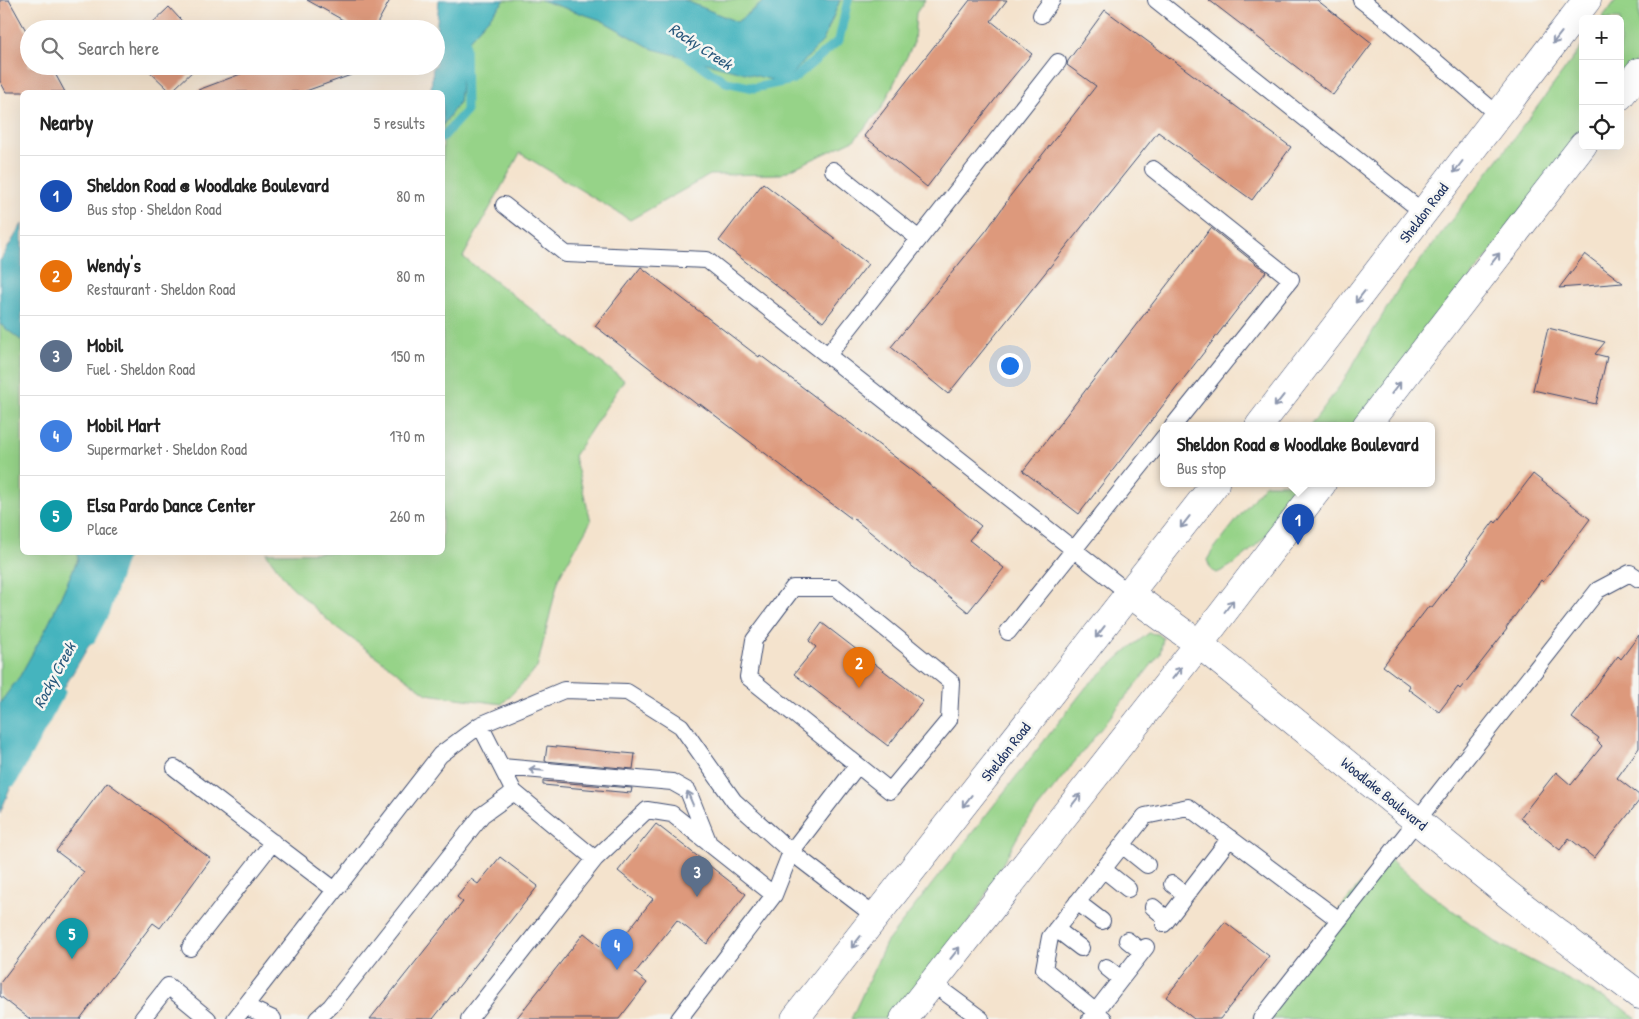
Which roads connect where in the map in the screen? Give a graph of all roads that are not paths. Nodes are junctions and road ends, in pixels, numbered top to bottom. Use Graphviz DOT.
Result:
graph roads {
  1 [pos="1052,0"];
  2 [pos="1156,0"];
  3 [pos="1362,0"];
  4 [pos="1587,0"];
  5 [pos="1041,15"];
  6 [pos="1058,62"];
  7 [pos="1639,72"];
  8 [pos="1624,91"];
  9 [pos="1498,115"];
  10 [pos="1579,150"];
  11 [pos="1153,169"];
  12 [pos="833,170"];
  13 [pos="504,205"];
  14 [pos="1424,213"];
  15 [pos="919,239"];
  16 [pos="828,355"];
  17 [pos="1176,422"];
  18 [pos="1263,422"];
  19 [pos="1369,422"];
  20 [pos="1160,442"];
  21 [pos="1213,487"];
  22 [pos="1320,487"];
  23 [pos="1074,549"];
  24 [pos="1639,579"];
  25 [pos="1130,594"];
  26 [pos="1008,632"];
  27 [pos="1199,644"];
  28 [pos="480,725"];
  29 [pos="857,766"];
  30 [pos="502,767"];
  31 [pos="175,768"];
  32 [pos="514,792"];
  33 [pos="1417,821"];
  34 [pos="1230,838"];
  35 [pos="273,842"];
  36 [pos="708,844"];
  37 [pos="1122,844"];
  38 [pos="791,852"];
  39 [pos="595,859"];
  40 [pos="1147,865"];
  41 [pos="1103,869"];
  42 [pos="1172,884"];
  43 [pos="1128,889"];
  44 [pos="335,890"];
  45 [pos="774,895"];
  46 [pos="1186,895"];
  47 [pos="1077,902"];
  48 [pos="1153,907"];
  49 [pos="876,917"];
  50 [pos="1339,920"];
  51 [pos="1102,921"];
  52 [pos="1056,929"];
  53 [pos="1127,940"];
  54 [pos="190,948"];
  55 [pos="1082,948"];
  56 [pos="1106,967"];
  57 [pos="1121,979"];
  58 [pos="932,983"];
  59 [pos="1639,995"];
  60 [pos="245,1006"];
  61 [pos="1097,1017"];
  62 [pos="142,1019"];
  63 [pos="208,1019"];
  64 [pos="235,1019"];
  65 [pos="273,1019"];
  66 [pos="317,1019"];
  67 [pos="469,1019"];
  68 [pos="679,1019"];
  69 [pos="795,1019"];
  70 [pos="904,1019"];
  71 [pos="980,1019"];
  72 [pos="1261,1019"];
  1 -- 5 [label="lane"];
  2 -- 14 [label="lane"];
  3 -- 9 [label="lane"];
  4 -- 9 [label="main road, Sheldon Road, one-way"];
  6 -- 15 [label="lane"];
  7 -- 8 [label="main road"];
  9 -- 14 [label="main road, Sheldon Road, one-way"];
  19 -- 10 [label="main road, one-way"];
  11 -- 17 [label="lane"];
  12 -- 15 [label="lane"];
  13 -- 16 [label="lane"];
  14 -- 18 [label="main road, Sheldon Road, one-way"];
  15 -- 16 [label="lane"];
  16 -- 23 [label="lane"];
  20 -- 23 [label="lane"];
  21 -- 25 [label="main road, Sheldon Road, one-way"];
  27 -- 22 [label="main road, one-way"];
  23 -- 25 [label="lane"];
  23 -- 26 [label="lane"];
  24 -- 33 [label="lane"];
  25 -- 27 [label="main road, Woodlake Boulevard"];
  25 -- 49 [label="main road, Sheldon Road, one-way"];
  27 -- 33 [label="main road, Woodlake Boulevard"];
  58 -- 27 [label="main road, one-way"];
  28 -- 30 [label="lane"];
  28 -- 38 [label="lane"];
  28 -- 44 [label="lane"];
  29 -- 29 [label="lane"];
  29 -- 38 [label="lane"];
  30 -- 32 [label="lane"];
  36 -- 30 [label="lane, one-way"];
  31 -- 35 [label="lane"];
  32 -- 39 [label="lane"];
  32 -- 66 [label="lane"];
  33 -- 50 [label="lane"];
  33 -- 59 [label="main road, Woodlake Boulevard"];
  34 -- 37 [label="lane"];
  34 -- 46 [label="lane"];
  34 -- 50 [label="lane"];
  35 -- 44 [label="lane"];
  35 -- 54 [label="lane"];
  36 -- 39 [label="lane"];
  36 -- 45 [label="lane"];
  37 -- 40 [label="lane"];
  37 -- 41 [label="lane"];
  38 -- 45 [label="lane"];
  38 -- 49 [label="lane"];
  39 -- 67 [label="lane"];
  41 -- 43 [label="lane"];
  41 -- 47 [label="lane"];
  42 -- 46 [label="lane"];
  44 -- 60 [label="lane"];
  45 -- 68 [label="lane"];
  46 -- 48 [label="lane"];
  47 -- 51 [label="lane"];
  47 -- 52 [label="lane"];
  49 -- 69 [label="main road, Sheldon Road, one-way"];
  50 -- 72 [label="lane"];
  52 -- 55 [label="lane"];
  52 -- 61 [label="lane"];
  53 -- 57 [label="lane"];
  56 -- 57 [label="lane"];
  57 -- 61 [label="lane"];
  58 -- 70 [label="main road"];
  58 -- 71 [label="lane"];
  60 -- 64 [label="lane"];
  60 -- 65 [label="lane"];
  62 -- 63 [label="lane"];
}
